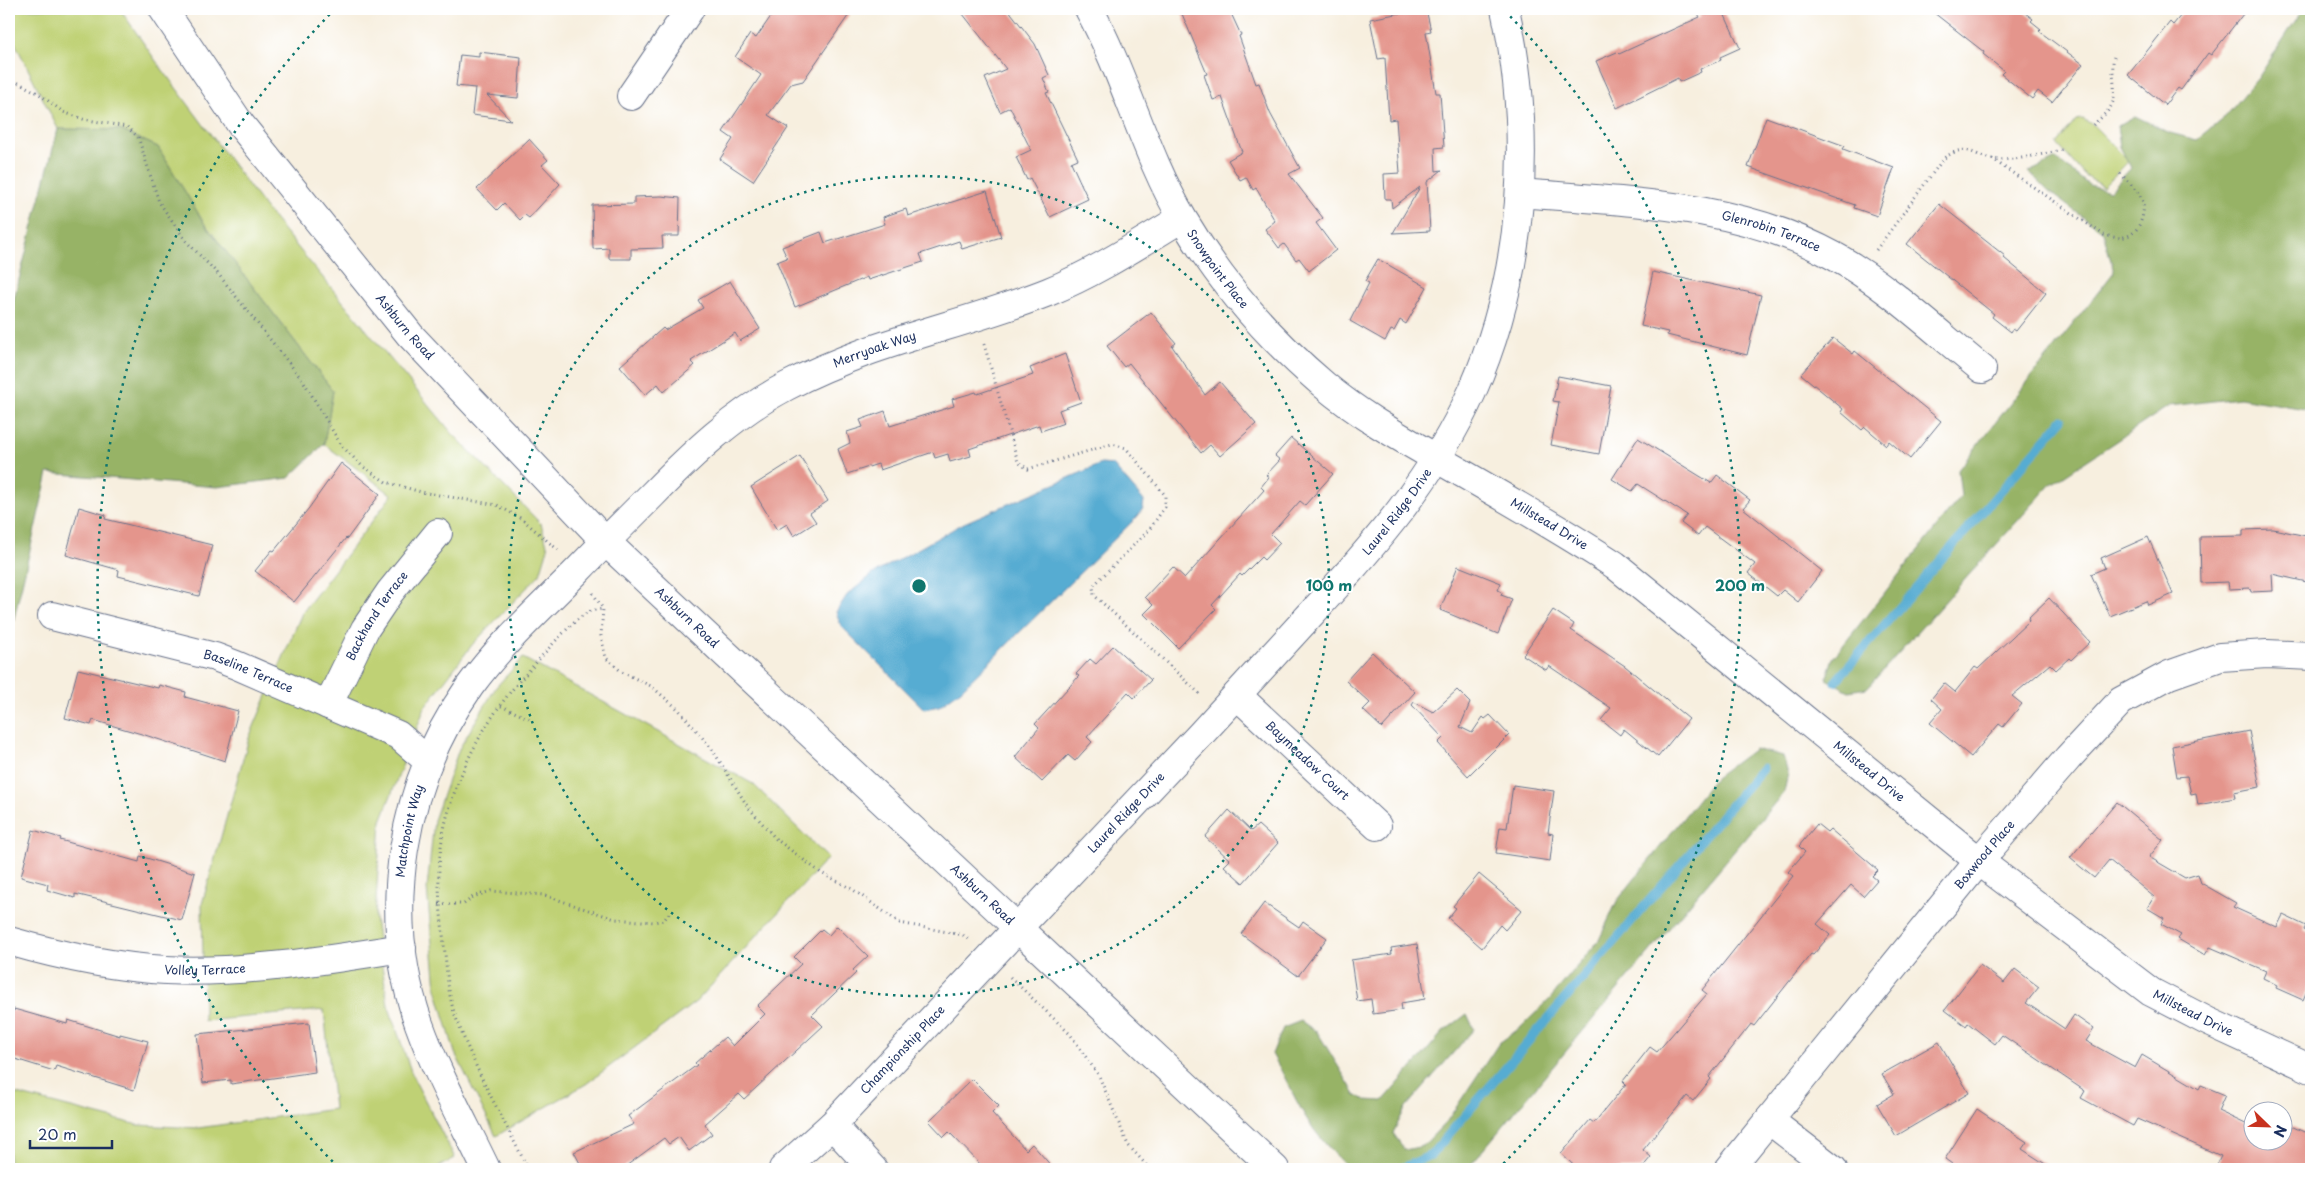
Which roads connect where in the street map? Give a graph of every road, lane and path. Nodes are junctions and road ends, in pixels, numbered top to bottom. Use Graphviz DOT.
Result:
graph roads {
  1 [pos="163,9"];
  2 [pos="690,9"];
  3 [pos="1090,9"];
  4 [pos="1505,9"];
  5 [pos="2114,56"];
  6 [pos="9,78"];
  7 [pos="631,96"];
  8 [pos="2093,125"];
  9 [pos="2062,150"];
  10 [pos="1992,159"];
  11 [pos="2118,172"];
  12 [pos="1520,193"];
  13 [pos="1182,218"];
  14 [pos="1876,250"];
  15 [pos="984,344"];
  16 [pos="1982,369"];
  17 [pos="1436,458"];
  18 [pos="438,533"];
  19 [pos="605,541"];
  20 [pos="579,568"];
  21 [pos="603,609"];
  22 [pos="52,616"];
  23 [pos="2311,656"];
  24 [pos="328,704"];
  25 [pos="1229,704"];
  26 [pos="501,706"];
  27 [pos="532,720"];
  28 [pos="428,761"];
  29 [pos="1377,826"];
  30 [pos="1978,861"];
  31 [pos="439,904"];
  32 [pos="671,912"];
  33 [pos="1018,928"];
  34 [pos="9,941"];
  35 [pos="402,948"];
  36 [pos="990,958"];
  37 [pos="2311,1069"];
  38 [pos="1769,1120"];
  39 [pos="832,1125"];
  40 [pos="486,1169"];
  41 [pos="528,1169"];
  42 [pos="783,1169"];
  43 [pos="873,1169"];
  44 [pos="1150,1169"];
  45 [pos="1275,1169"];
  46 [pos="1729,1169"];
  47 [pos="1833,1169"];
  1 -- 19 [label="street, Ashburn Road"];
  2 -- 7 [label="street"];
  3 -- 13 [label="street, Snowpoint Place"];
  4 -- 12 [label="street, Laurel Ridge Drive"];
  5 -- 8 [label="path"];
  6 -- 20 [label="path"];
  9 -- 10 [label="path"];
  10 -- 11 [label="path"];
  10 -- 14 [label="path"];
  12 -- 16 [label="street, Glenrobin Terrace"];
  12 -- 17 [label="street, Laurel Ridge Drive"];
  13 -- 17 [label="street, Snowpoint Place"];
  13 -- 19 [label="street, Merryoak Way"];
  15 -- 25 [label="path"];
  17 -- 25 [label="street, Laurel Ridge Drive"];
  17 -- 30 [label="street, Millstead Drive"];
  18 -- 24 [label="street, Backhand Terrace"];
  19 -- 20 [label="street, Matchpoint Way"];
  19 -- 33 [label="street, Ashburn Road"];
  20 -- 21 [label="path"];
  20 -- 28 [label="street, Matchpoint Way"];
  21 -- 26 [label="path"];
  21 -- 36 [label="path"];
  22 -- 24 [label="street, Baseline Terrace"];
  23 -- 30 [label="street, Boxwood Place"];
  24 -- 28 [label="street, Baseline Terrace"];
  25 -- 29 [label="street, Baymeadow Court"];
  25 -- 33 [label="street, Laurel Ridge Drive"];
  26 -- 27 [label="path"];
  26 -- 31 [label="path"];
  28 -- 35 [label="street, Matchpoint Way"];
  30 -- 37 [label="street, Millstead Drive"];
  30 -- 38 [label="street, Boxwood Place"];
  31 -- 32 [label="path"];
  31 -- 41 [label="path"];
  33 -- 36 [label="street, Championship Place"];
  33 -- 45 [label="street, Ashburn Road"];
  34 -- 35 [label="street, Volley Terrace"];
  35 -- 40 [label="street, Matchpoint Way"];
  36 -- 39 [label="street, Championship Place"];
  36 -- 44 [label="path"];
  38 -- 46 [label="street, Boxwood Place"];
  38 -- 47 [label="street"];
  39 -- 42 [label="street, Championship Place"];
  39 -- 43 [label="street"];
}
